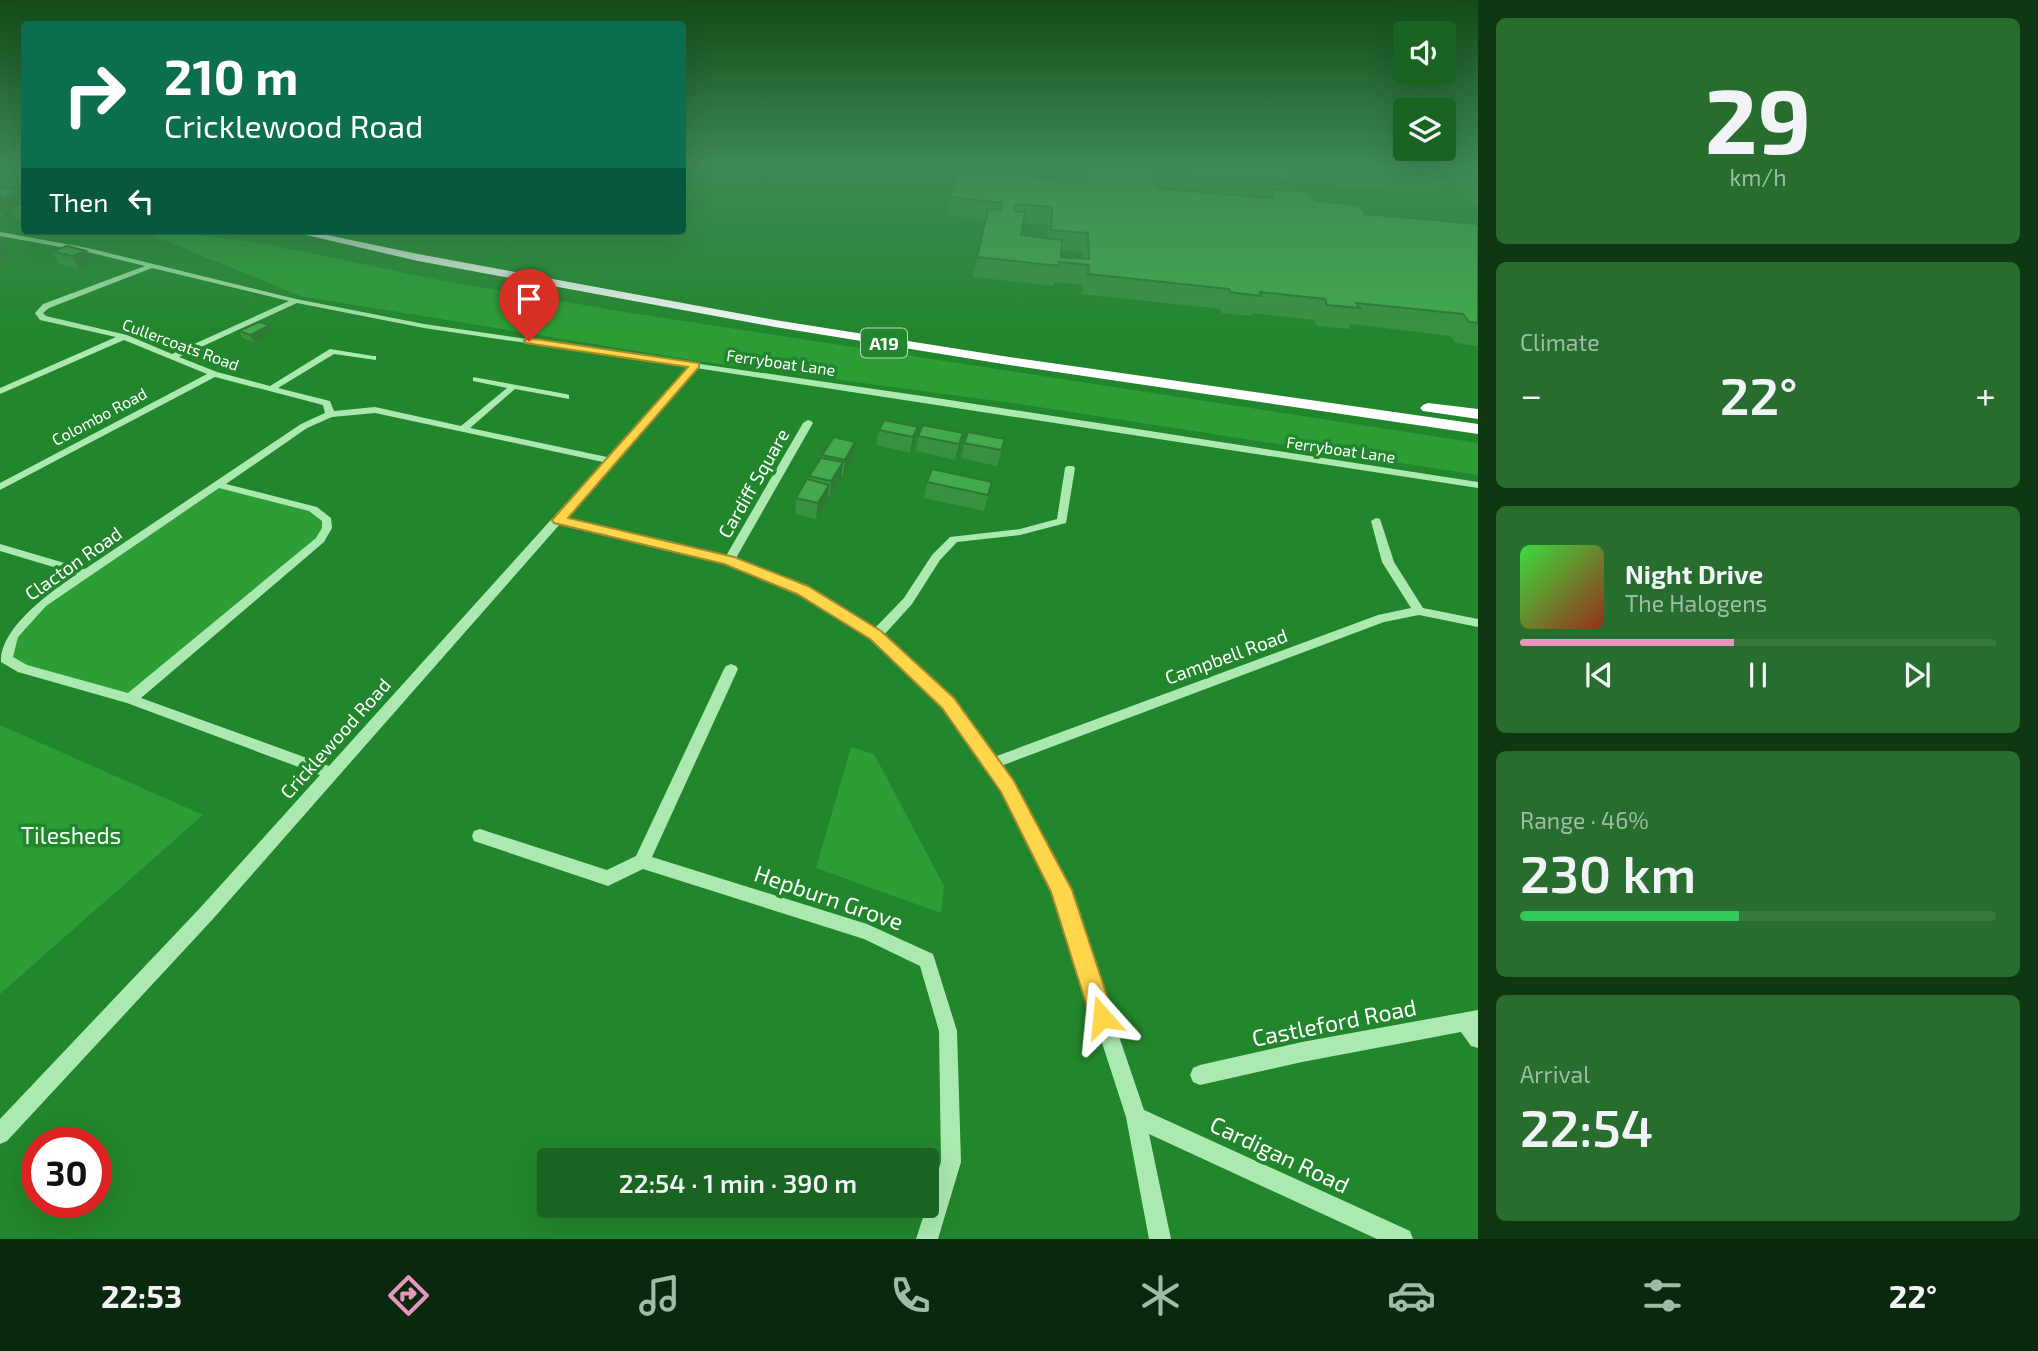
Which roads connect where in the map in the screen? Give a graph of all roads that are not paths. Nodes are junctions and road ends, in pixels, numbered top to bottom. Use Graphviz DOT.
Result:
graph roads {
  1 [pos="0,234"];
  2 [pos="314,235"];
  3 [pos="365,235"];
  4 [pos="151,265"];
  5 [pos="296,301"];
  6 [pos="124,337"];
  7 [pos="172,357"];
  8 [pos="373,358"];
  9 [pos="695,365"];
  10 [pos="214,374"];
  11 [pos="476,379"];
  12 [pos="513,387"];
  13 [pos="272,388"];
  14 [pos="0,391"];
  15 [pos="566,397"];
  16 [pos="330,414"];
  17 [pos="1478,414"];
  18 [pos="808,423"];
  19 [pos="464,428"];
  20 [pos="1478,429"];
  21 [pos="611,461"];
  22 [pos="1070,468"];
  23 [pos="219,485"];
  24 [pos="1478,485"];
  25 [pos="0,487"];
  26 [pos="559,520"];
  27 [pos="1376,521"];
  28 [pos="0,547"];
  29 [pos="729,560"];
  30 [pos="86,573"];
  31 [pos="1419,611"];
  32 [pos="1478,623"];
  33 [pos="875,635"];
  34 [pos="731,669"];
  35 [pos="130,699"];
  36 [pos="991,764"];
  37 [pos="331,773"];
  38 [pos="480,836"];
  39 [pos="642,861"];
  40 [pos="1471,1020"];
  41 [pos="1478,1039"];
  42 [pos="1200,1075"];
  43 [pos="1136,1117"];
  44 [pos="0,1134"];
  45 [pos="927,1239"];
  46 [pos="1160,1239"];
  47 [pos="1402,1239"];
  1 -- 4 [label="street, Ferryboat Lane"];
  2 -- 20 [label="highway, A19"];
  3 -- 17 [label="highway, A19"];
  4 -- 5 [label="street, Ferryboat Lane"];
  4 -- 6 [label="street, Cullercoats Road"];
  5 -- 7 [label="street"];
  5 -- 9 [label="street, Ferryboat Lane"];
  6 -- 7 [label="street, Cullercoats Road"];
  6 -- 14 [label="street"];
  7 -- 10 [label="street, Cullercoats Road"];
  8 -- 13 [label="street"];
  9 -- 21 [label="street, Cricklewood Road"];
  9 -- 24 [label="street, Ferryboat Lane"];
  10 -- 13 [label="street, Cullercoats Road"];
  10 -- 25 [label="street, Colombo Road"];
  11 -- 12 [label="street"];
  12 -- 15 [label="street"];
  12 -- 19 [label="street"];
  13 -- 16 [label="street, Cullercoats Road"];
  16 -- 19 [label="street, Clacton Road"];
  16 -- 23 [label="street, Clacton Road"];
  18 -- 29 [label="street, Cardiff Square"];
  19 -- 21 [label="street, Clacton Road"];
  21 -- 26 [label="street, Cricklewood Road"];
  22 -- 33 [label="street"];
  23 -- 30 [label="street, Clacton Road"];
  23 -- 35 [label="street"];
  26 -- 29 [label="street"];
  26 -- 37 [label="street, Cricklewood Road"];
  27 -- 31 [label="street"];
  28 -- 30 [label="street"];
  29 -- 33 [label="street"];
  30 -- 35 [label="street, Clacton Road"];
  31 -- 32 [label="street, Campbell Road"];
  31 -- 36 [label="street, Campbell Road"];
  33 -- 36 [label="street"];
  34 -- 39 [label="street"];
  35 -- 37 [label="street, Clacton Road"];
  36 -- 43 [label="street"];
  37 -- 44 [label="street, Cricklewood Road"];
  38 -- 39 [label="street"];
  39 -- 45 [label="street, Hepburn Grove"];
  40 -- 41 [label="street"];
  40 -- 42 [label="street, Castleford Road"];
  43 -- 46 [label="street"];
  43 -- 47 [label="street, Cardigan Road"];
}
